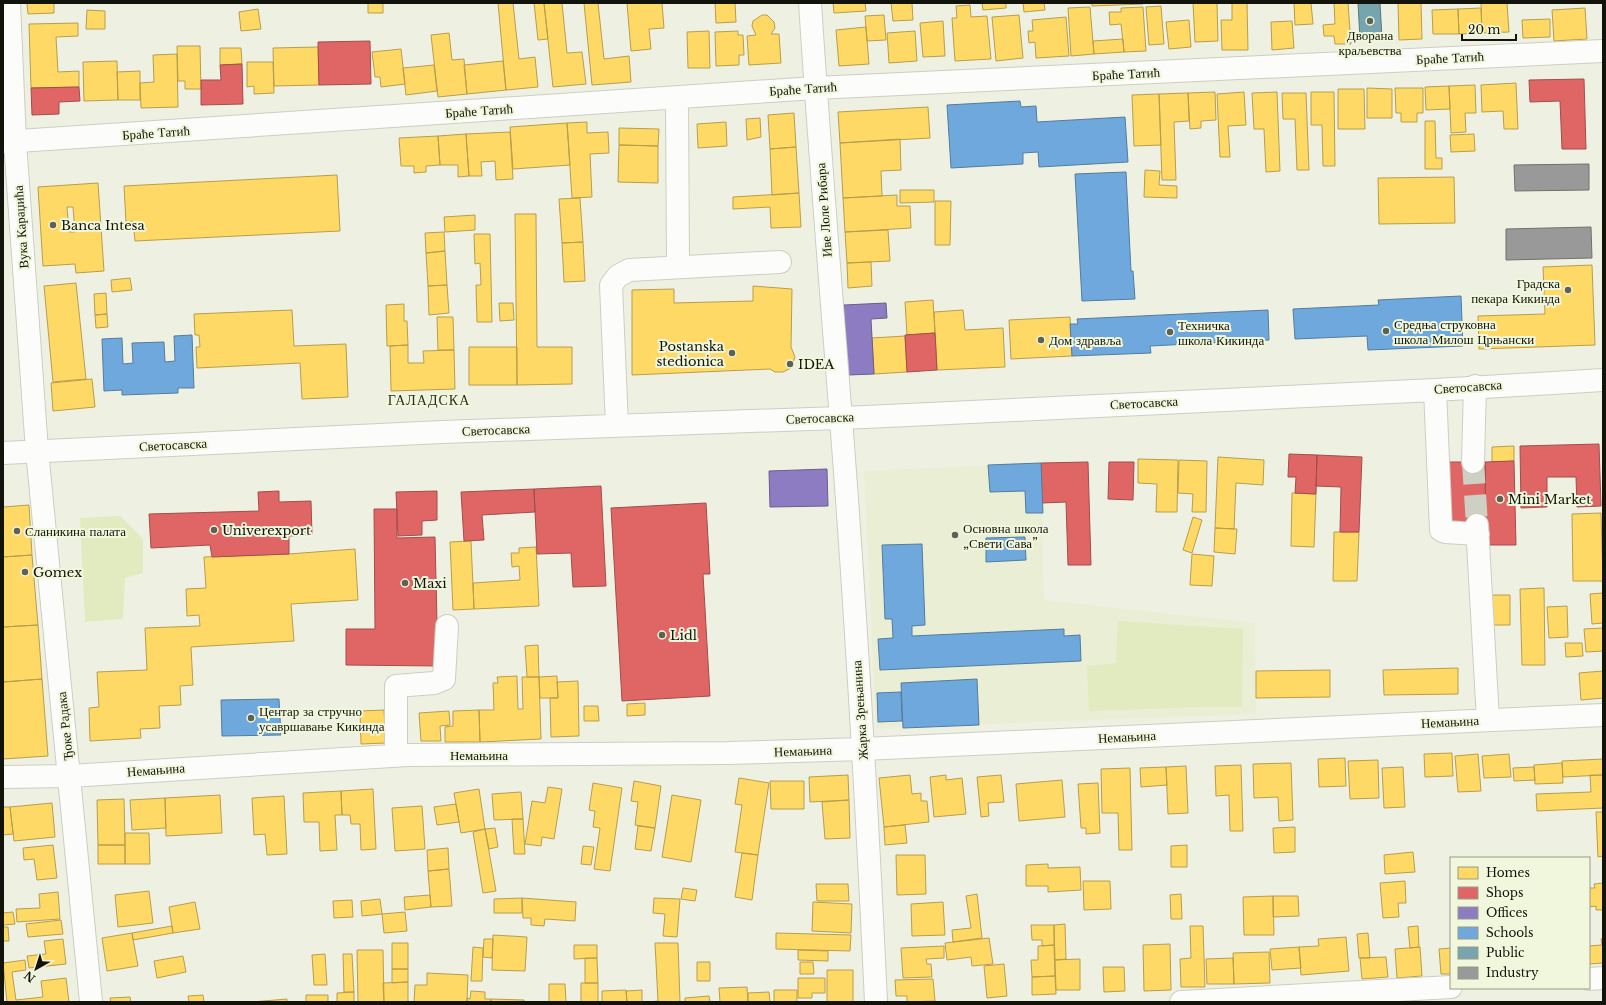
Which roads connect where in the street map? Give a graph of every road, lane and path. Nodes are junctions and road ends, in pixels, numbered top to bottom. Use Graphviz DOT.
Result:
graph roads {
  1 [pos="9,3"];
  2 [pos="810,3"];
  3 [pos="1603,51"];
  4 [pos="815,88"];
  5 [pos="677,98"];
  6 [pos="9,142"];
  7 [pos="780,262"];
  8 [pos="678,266"];
  9 [pos="1603,380"];
  10 [pos="1476,386"];
  11 [pos="1435,390"];
  12 [pos="841,418"];
  13 [pos="617,425"];
  14 [pos="37,451"];
  15 [pos="3,453"];
  16 [pos="1473,462"];
  17 [pos="447,626"];
  18 [pos="1603,715"];
  19 [pos="1488,720"];
  20 [pos="863,749"];
  21 [pos="396,755"];
  22 [pos="70,776"];
  23 [pos="3,777"];
  24 [pos="1603,978"];
  25 [pos="1590,979"];
  26 [pos="1450,987"];
  27 [pos="91,1002"];
  28 [pos="876,1002"];
  29 [pos="1181,1002"];
  1 -- 6 [label="street, Вука Караџића"];
  2 -- 4 [label="street, Иве Лоле Рибара"];
  3 -- 4 [label="street, Браће Татић"];
  4 -- 5 [label="street, Браће Татић"];
  4 -- 12 [label="street, Иве Лоле Рибара"];
  5 -- 6 [label="street, Браће Татић"];
  5 -- 8 [label="street"];
  6 -- 14 [label="street, Вука Караџића"];
  7 -- 8 [label="street"];
  8 -- 13 [label="street"];
  9 -- 10 [label="street, Светосавска"];
  10 -- 11 [label="street, Светосавска"];
  10 -- 16 [label="street"];
  11 -- 12 [label="street, Светосавска"];
  11 -- 19 [label="street"];
  12 -- 13 [label="street, Светосавска"];
  12 -- 20 [label="street, Жарка Зрењанина"];
  13 -- 14 [label="street, Светосавска"];
  14 -- 15 [label="street, Светосавска"];
  14 -- 22 [label="street, Ђоке Радака"];
  17 -- 21 [label="street"];
  18 -- 19 [label="street, Немањина"];
  19 -- 20 [label="street, Немањина"];
  20 -- 21 [label="street, Немањина"];
  20 -- 28 [label="street, Жарка Зрењанина"];
  21 -- 22 [label="street, Немањина"];
  22 -- 23 [label="street, Немањина"];
  22 -- 27 [label="street, Ђоке Радака"];
  24 -- 25 [label="street"];
  26 -- 29 [label="street"];
}
